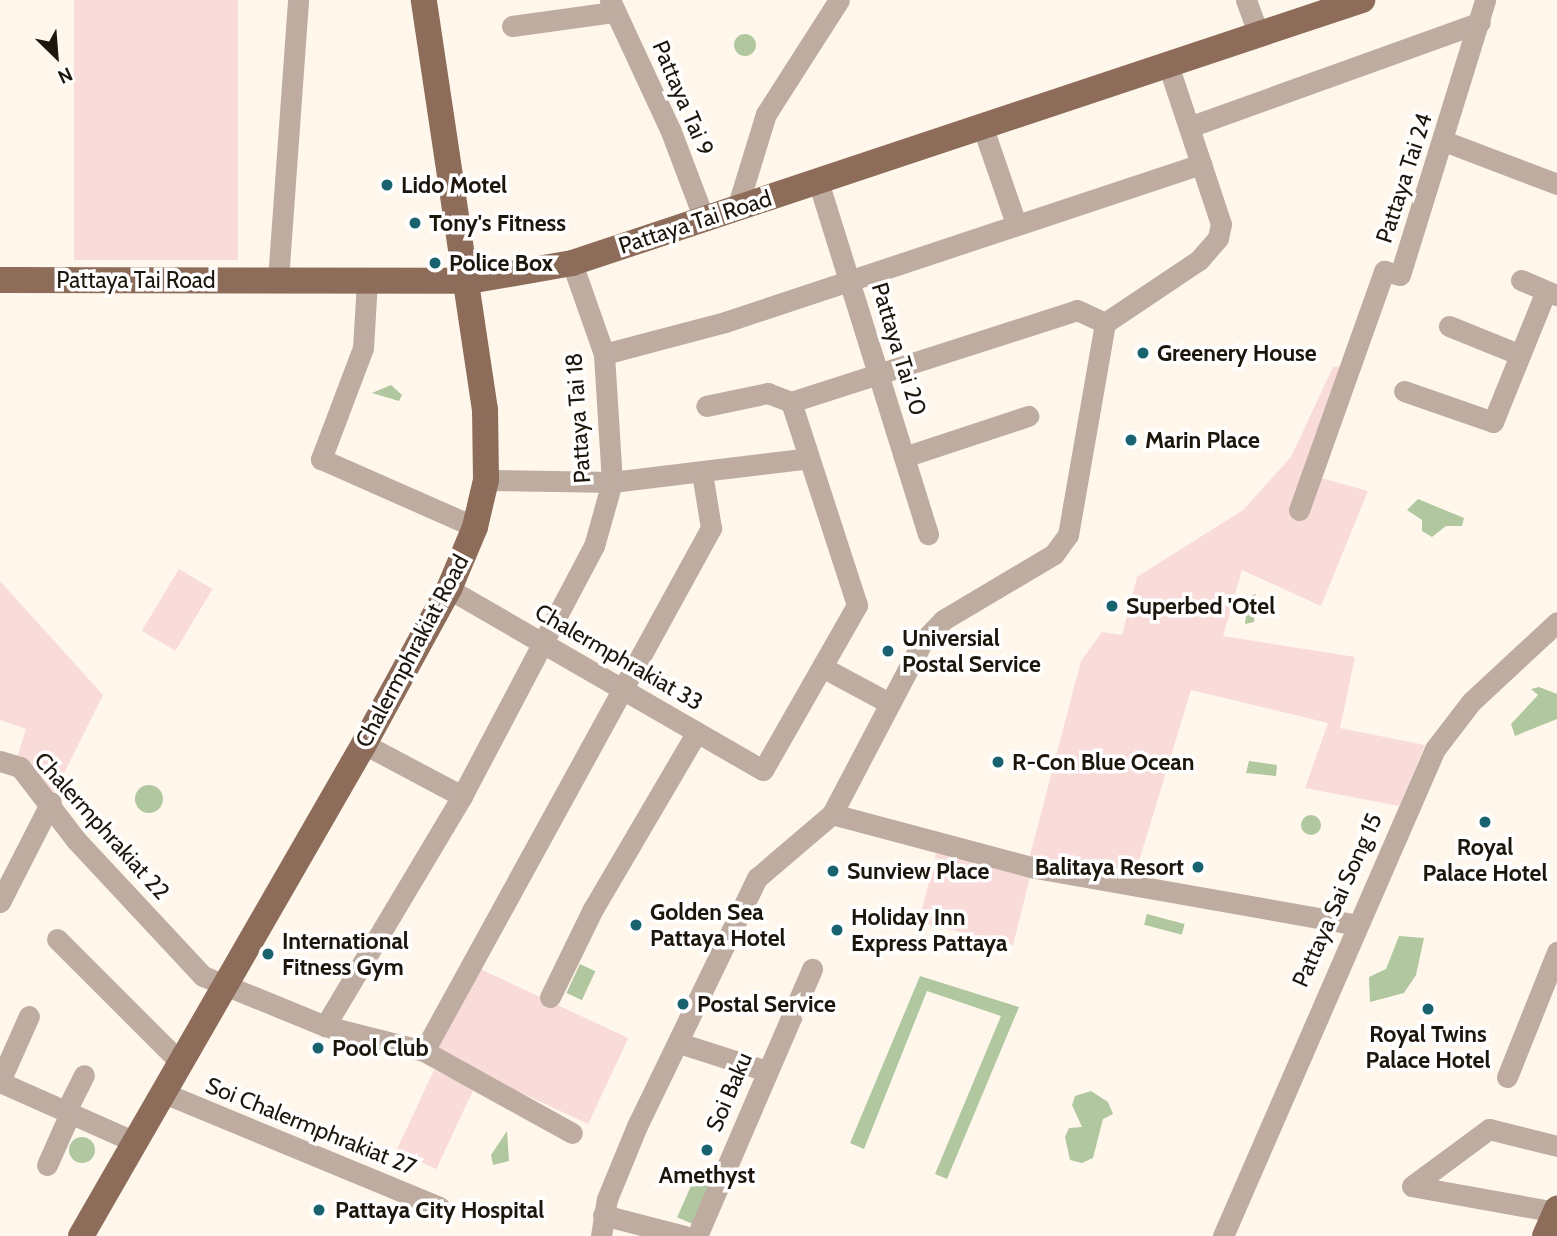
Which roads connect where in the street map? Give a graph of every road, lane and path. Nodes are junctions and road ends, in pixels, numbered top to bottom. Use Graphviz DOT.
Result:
graph roads {
  1 [pos="298,0"];
  2 [pos="424,0"];
  3 [pos="839,0"];
  4 [pos="1246,0"];
  5 [pos="1485,0"];
  6 [pos="1352,2"];
  7 [pos="612,6"];
  8 [pos="1480,22"];
  9 [pos="512,26"];
  10 [pos="1259,36"];
  11 [pos="1169,68"];
  12 [pos="1189,127"];
  13 [pos="983,128"];
  14 [pos="1444,141"];
  15 [pos="1201,164"];
  16 [pos="818,181"];
  17 [pos="1557,184"];
  18 [pos="737,208"];
  19 [pos="704,219"];
  20 [pos="1016,224"];
  21 [pos="572,263"];
  22 [pos="0,280"];
  23 [pos="1521,280"];
  24 [pos="278,281"];
  25 [pos="367,281"];
  26 [pos="469,281"];
  27 [pos="851,282"];
  28 [pos="1552,293"];
  29 [pos="1105,323"];
  30 [pos="1449,326"];
  31 [pos="604,354"];
  32 [pos="1518,354"];
  33 [pos="879,371"];
  34 [pos="1404,391"];
  35 [pos="791,402"];
  36 [pos="706,406"];
  37 [pos="1028,416"];
  38 [pos="904,457"];
  39 [pos="809,458"];
  40 [pos="702,472"];
  41 [pos="486,480"];
  42 [pos="612,482"];
  43 [pos="1299,510"];
  44 [pos="475,527"];
  45 [pos="928,534"];
  46 [pos="449,589"];
  47 [pos="1557,622"];
  48 [pos="544,644"];
  49 [pos="822,667"];
  50 [pos="623,689"];
  51 [pos="887,702"];
  52 [pos="697,732"];
  53 [pos="364,744"];
  54 [pos="0,761"];
  55 [pos="462,796"];
  56 [pos="51,802"];
  57 [pos="832,814"];
  58 [pos="0,902"];
  59 [pos="1353,924"];
  60 [pos="57,939"];
  61 [pos="1557,952"];
  62 [pos="812,969"];
  63 [pos="222,987"];
  64 [pos="550,997"];
  65 [pos="29,1016"];
  66 [pos="325,1026"];
  67 [pos="679,1043"];
  68 [pos="424,1051"];
  69 [pos="181,1063"];
  70 [pos="767,1071"];
  71 [pos="84,1076"];
  72 [pos="1507,1077"];
  73 [pos="0,1081"];
  74 [pos="163,1093"];
  75 [pos="68,1112"];
  76 [pos="572,1133"];
  77 [pos="135,1142"];
  78 [pos="1557,1146"];
  79 [pos="47,1165"];
  80 [pos="439,1207"];
  81 [pos="1556,1211"];
  82 [pos="602,1226"];
  83 [pos="81,1236"];
  84 [pos="684,1236"];
  85 [pos="697,1236"];
  86 [pos="1223,1236"];
  87 [pos="1545,1236"];
  1 -- 24 [label="street"];
  2 -- 26 [label="main road, Chalermphrakiat Road"];
  3 -- 18 [label="street"];
  4 -- 10 [label="street"];
  5 -- 8 [label="street, Pattaya Tai 24"];
  6 -- 10 [label="main road, Pattaya Tai Road"];
  7 -- 9 [label="street"];
  7 -- 19 [label="street, Pattaya Tai 9"];
  8 -- 12 [label="street"];
  8 -- 14 [label="street, Pattaya Tai 24"];
  10 -- 11 [label="main road, Pattaya Tai Road"];
  11 -- 12 [label="street"];
  11 -- 13 [label="main road, Pattaya Tai Road"];
  12 -- 15 [label="street"];
  13 -- 16 [label="main road, Pattaya Tai Road"];
  13 -- 20 [label="street"];
  14 -- 17 [label="street"];
  14 -- 43 [label="street, Pattaya Tai 24"];
  15 -- 20 [label="street"];
  15 -- 29 [label="street"];
  16 -- 18 [label="main road, Pattaya Tai Road"];
  16 -- 27 [label="street, Pattaya Tai 20"];
  18 -- 19 [label="main road, Pattaya Tai Road"];
  19 -- 21 [label="main road, Pattaya Tai Road"];
  20 -- 27 [label="street"];
  21 -- 26 [label="main road, Pattaya Tai Road"];
  21 -- 31 [label="street, Pattaya Tai 18"];
  22 -- 24 [label="main road, Pattaya Tai Road"];
  23 -- 28 [label="street"];
  24 -- 25 [label="main road, Pattaya Tai Road"];
  25 -- 26 [label="main road, Pattaya Tai Road"];
  25 -- 44 [label="street"];
  26 -- 41 [label="main road, Chalermphrakiat Road"];
  27 -- 31 [label="street"];
  27 -- 33 [label="street, Pattaya Tai 20"];
  28 -- 32 [label="street"];
  29 -- 33 [label="street"];
  29 -- 51 [label="street"];
  30 -- 32 [label="street"];
  31 -- 42 [label="street, Pattaya Tai 18"];
  32 -- 34 [label="street"];
  33 -- 35 [label="street"];
  33 -- 38 [label="street, Pattaya Tai 20"];
  35 -- 36 [label="street"];
  35 -- 39 [label="street"];
  37 -- 38 [label="street"];
  38 -- 45 [label="street, Pattaya Tai 20"];
  39 -- 40 [label="street"];
  39 -- 49 [label="street"];
  40 -- 42 [label="street"];
  40 -- 50 [label="street"];
  41 -- 42 [label="street"];
  41 -- 44 [label="main road, Chalermphrakiat Road"];
  42 -- 48 [label="street, Pattaya Tai 18"];
  44 -- 46 [label="main road, Chalermphrakiat Road"];
  46 -- 48 [label="street, Chalermphrakiat 33"];
  46 -- 53 [label="main road, Chalermphrakiat Road"];
  47 -- 59 [label="street, Pattaya Sai Song 15"];
  48 -- 50 [label="street, Chalermphrakiat 33"];
  48 -- 55 [label="street, Pattaya Tai 18"];
  49 -- 51 [label="street"];
  49 -- 52 [label="street, Chalermphrakiat 33"];
  50 -- 52 [label="street, Chalermphrakiat 33"];
  50 -- 68 [label="street"];
  51 -- 57 [label="street"];
  52 -- 64 [label="street"];
  53 -- 55 [label="street"];
  53 -- 63 [label="main road, Chalermphrakiat Road"];
  54 -- 56 [label="street, Chalermphrakiat 22"];
  55 -- 66 [label="street, Pattaya Tai 18"];
  56 -- 58 [label="street"];
  56 -- 63 [label="street, Chalermphrakiat 22"];
  57 -- 59 [label="street"];
  57 -- 67 [label="street"];
  59 -- 86 [label="street, Pattaya Sai Song 15"];
  60 -- 69 [label="street"];
  61 -- 72 [label="street"];
  62 -- 70 [label="street, Soi Baku"];
  63 -- 66 [label="street, Chalermphrakiat 22"];
  63 -- 69 [label="main road, Chalermphrakiat Road"];
  65 -- 73 [label="street"];
  66 -- 68 [label="street, Chalermphrakiat 22"];
  67 -- 70 [label="street"];
  67 -- 82 [label="street"];
  68 -- 76 [label="street, Chalermphrakiat 22"];
  69 -- 74 [label="main road, Chalermphrakiat Road"];
  70 -- 85 [label="street, Soi Baku"];
  71 -- 75 [label="street"];
  73 -- 75 [label="street"];
  74 -- 77 [label="main road, Chalermphrakiat Road"];
  74 -- 80 [label="street, Soi Chalermphrakiat 27"];
  75 -- 77 [label="street"];
  75 -- 79 [label="street"];
  77 -- 83 [label="main road, Chalermphrakiat Road"];
  78 -- 81 [label="street"];
  81 -- 87 [label="main road"];
  82 -- 84 [label="street"];
}
